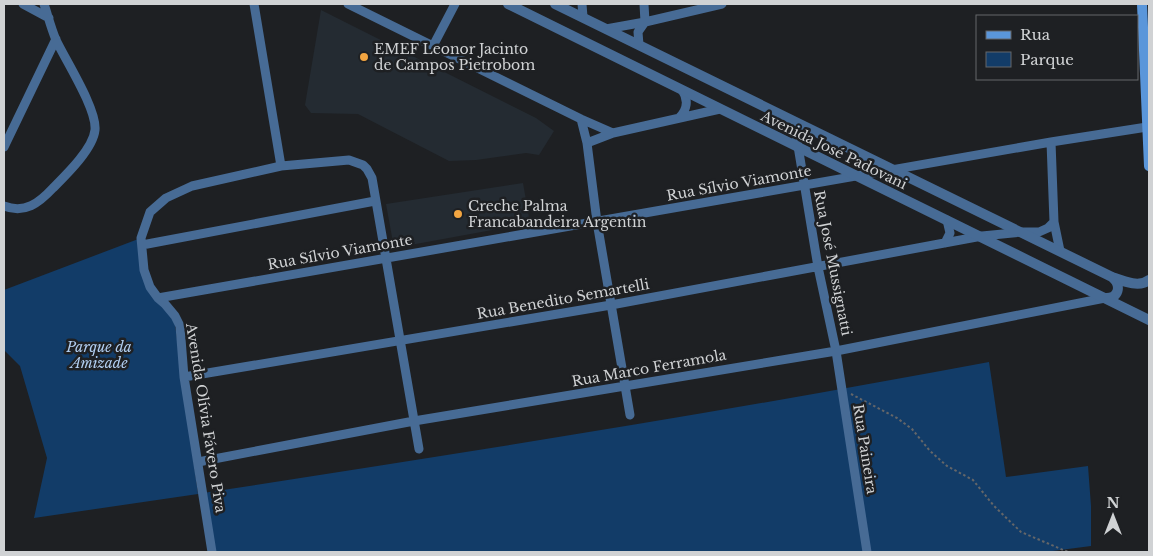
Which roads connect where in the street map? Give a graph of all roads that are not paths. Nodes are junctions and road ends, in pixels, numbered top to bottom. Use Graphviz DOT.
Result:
graph roads {
  1 [pos="23,4"];
  2 [pos="44,4"];
  3 [pos="254,4"];
  4 [pos="348,4"];
  5 [pos="455,4"];
  6 [pos="508,4"];
  7 [pos="555,4"];
  8 [pos="582,4"];
  9 [pos="644,4"];
  10 [pos="722,4"];
  11 [pos="698,7"];
  12 [pos="1142,9"];
  13 [pos="583,17"];
  14 [pos="49,18"];
  15 [pos="645,22"];
  16 [pos="1149,24"];
  17 [pos="606,29"];
  18 [pos="56,39"];
  19 [pos="639,45"];
  20 [pos="434,46"];
  21 [pos="682,90"];
  22 [pos="720,109"];
  23 [pos="679,118"];
  24 [pos="581,119"];
  25 [pos="794,122"];
  26 [pos="1148,127"];
  27 [pos="613,133"];
  28 [pos="1051,142"];
  29 [pos="587,143"];
  30 [pos="4,146"];
  31 [pos="799,148"];
  32 [pos="281,166"];
  33 [pos="1149,166"];
  34 [pos="895,170"];
  35 [pos="857,176"];
  36 [pos="804,186"];
  37 [pos="375,201"];
  38 [pos="4,206"];
  39 [pos="947,220"];
  40 [pos="597,222"];
  41 [pos="1054,222"];
  42 [pos="1022,232"];
  43 [pos="982,236"];
  44 [pos="141,242"];
  45 [pos="945,243"];
  46 [pos="1060,252"];
  47 [pos="385,258"];
  48 [pos="818,266"];
  49 [pos="1112,277"];
  50 [pos="1149,280"];
  51 [pos="158,298"];
  52 [pos="1105,298"];
  53 [pos="611,305"];
  54 [pos="1149,320"];
  55 [pos="400,342"];
  56 [pos="836,350"];
  57 [pos="184,377"];
  58 [pos="625,386"];
  59 [pos="630,415"];
  60 [pos="414,421"];
  61 [pos="419,450"];
  62 [pos="198,462"];
  63 [pos="212,552"];
  64 [pos="867,552"];
  1 -- 14 [label="street"];
  2 -- 14 [label="street"];
  3 -- 32 [label="street"];
  4 -- 20 [label="street"];
  5 -- 20 [label="street"];
  6 -- 21 [label="street, Avenida José Padovani"];
  7 -- 13 [label="street, Avenida José Padovani"];
  8 -- 13 [label="street"];
  9 -- 15 [label="street"];
  10 -- 11 [label="street"];
  11 -- 15 [label="street"];
  12 -- 16 [label="main road"];
  12 -- 26 [label="main road"];
  13 -- 17 [label="street, Avenida José Padovani"];
  14 -- 18 [label="street"];
  15 -- 17 [label="street"];
  15 -- 19 [label="street"];
  17 -- 19 [label="street, Avenida José Padovani"];
  18 -- 30 [label="street"];
  18 -- 38 [label="street"];
  19 -- 25 [label="street, Avenida José Padovani"];
  20 -- 24 [label="street"];
  21 -- 22 [label="street, Avenida José Padovani"];
  21 -- 23 [label="street"];
  22 -- 23 [label="street"];
  22 -- 31 [label="street, Avenida José Padovani"];
  23 -- 27 [label="street"];
  24 -- 27 [label="street"];
  24 -- 29 [label="street"];
  25 -- 31 [label="street, Rua José Mussignatti"];
  25 -- 34 [label="street, Avenida José Padovani"];
  26 -- 28 [label="street, Rua Sílvio Viamonte"];
  26 -- 33 [label="main road"];
  27 -- 29 [label="street"];
  28 -- 34 [label="street, Rua Sílvio Viamonte"];
  28 -- 41 [label="street"];
  29 -- 40 [label="street"];
  31 -- 35 [label="street, Avenida José Padovani"];
  31 -- 36 [label="street, Rua José Mussignatti"];
  32 -- 37 [label="street"];
  32 -- 44 [label="street"];
  34 -- 35 [label="street, Rua Sílvio Viamonte"];
  34 -- 42 [label="street, Avenida José Padovani"];
  35 -- 36 [label="street, Rua Sílvio Viamonte"];
  35 -- 39 [label="street, Avenida José Padovani"];
  36 -- 40 [label="street, Rua Sílvio Viamonte"];
  36 -- 48 [label="street, Rua José Mussignatti"];
  37 -- 44 [label="street"];
  37 -- 47 [label="street"];
  39 -- 43 [label="street, Avenida José Padovani"];
  39 -- 45 [label="street"];
  40 -- 47 [label="street, Rua Sílvio Viamonte"];
  40 -- 53 [label="street"];
  41 -- 42 [label="street, Rua Benedito Semartelli"];
  41 -- 46 [label="street"];
  42 -- 43 [label="street, Rua Benedito Semartelli"];
  42 -- 46 [label="street, Avenida José Padovani"];
  43 -- 45 [label="street, Rua Benedito Semartelli"];
  43 -- 52 [label="street, Avenida José Padovani"];
  44 -- 51 [label="street, Avenida Olívia Fávero Piva"];
  45 -- 48 [label="street, Rua Benedito Semartelli"];
  46 -- 49 [label="street, Avenida José Padovani"];
  47 -- 51 [label="street, Rua Sílvio Viamonte"];
  47 -- 55 [label="street"];
  48 -- 53 [label="street, Rua Benedito Semartelli"];
  48 -- 56 [label="street, Rua José Mussignatti"];
  49 -- 50 [label="street, Avenida José Padovani"];
  49 -- 52 [label="street"];
  51 -- 57 [label="street, Avenida Olívia Fávero Piva"];
  52 -- 54 [label="street, Avenida José Padovani"];
  52 -- 56 [label="street, Rua Marco Ferramola"];
  53 -- 55 [label="street, Rua Benedito Semartelli"];
  53 -- 58 [label="street"];
  55 -- 57 [label="street, Rua Benedito Semartelli"];
  55 -- 60 [label="street"];
  56 -- 58 [label="street, Rua Marco Ferramola"];
  56 -- 64 [label="street, Rua Paineira"];
  57 -- 62 [label="street, Avenida Olívia Fávero Piva"];
  58 -- 59 [label="street"];
  58 -- 60 [label="street, Rua Marco Ferramola"];
  60 -- 61 [label="street"];
  60 -- 62 [label="street, Rua Marco Ferramola"];
  62 -- 63 [label="street, Avenida Olívia Fávero Piva"];
}
